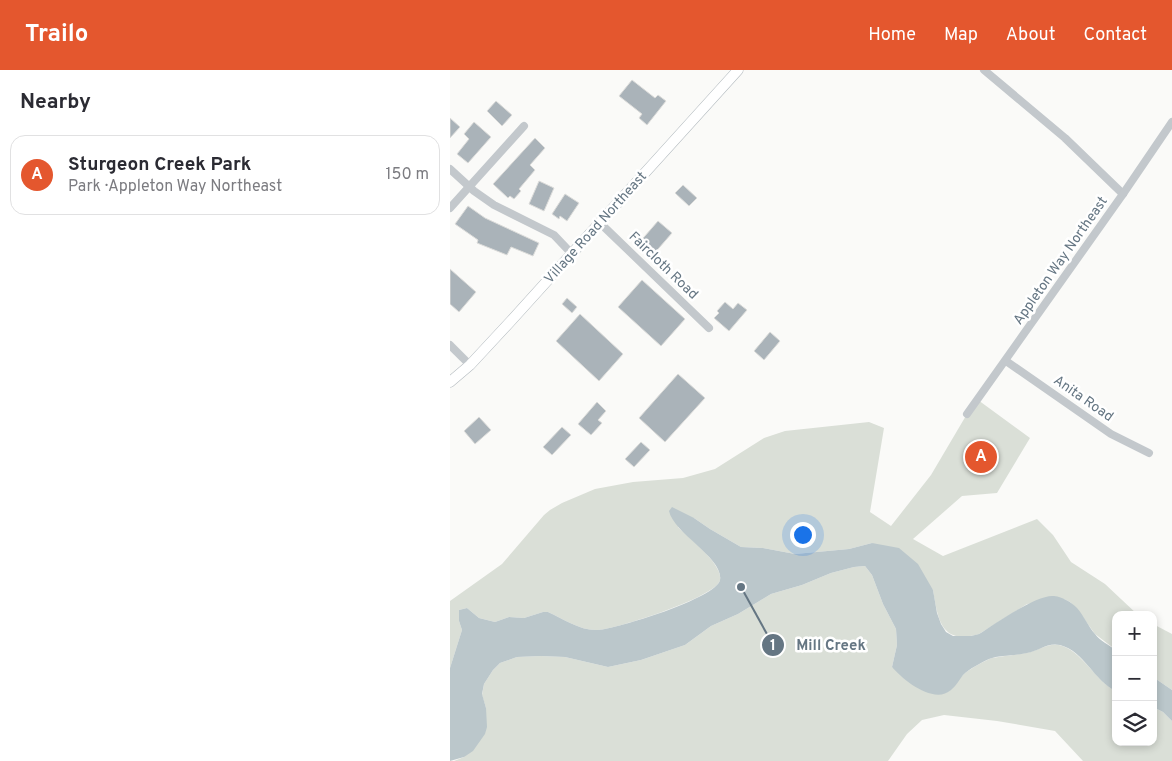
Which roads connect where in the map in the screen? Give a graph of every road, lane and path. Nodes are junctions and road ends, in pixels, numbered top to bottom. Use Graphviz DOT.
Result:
graph roads {
  1 [pos="984,70"];
  2 [pos="732,72"];
  3 [pos="1172,122"];
  4 [pos="524,126"];
  5 [pos="450,169"];
  6 [pos="470,187"];
  7 [pos="1123,194"];
  8 [pos="450,208"];
  9 [pos="600,223"];
  10 [pos="572,254"];
  11 [pos="709,328"];
  12 [pos="450,346"];
  13 [pos="1006,361"];
  14 [pos="470,365"];
  15 [pos="450,382"];
  16 [pos="967,414"];
  17 [pos="1149,453"];
  1 -- 7 [label="street"];
  2 -- 9 [label="main road, Village Road Northeast"];
  3 -- 7 [label="street, Appleton Way Northeast"];
  4 -- 6 [label="street"];
  5 -- 6 [label="street"];
  6 -- 8 [label="street"];
  6 -- 10 [label="street"];
  7 -- 13 [label="street, Appleton Way Northeast"];
  9 -- 10 [label="main road, Village Road Northeast"];
  9 -- 11 [label="street, Faircloth Road"];
  10 -- 14 [label="main road, Village Road Northeast"];
  12 -- 14 [label="street"];
  13 -- 16 [label="street, Appleton Way Northeast"];
  13 -- 17 [label="street, Anita Road"];
  14 -- 15 [label="main road, Village Road Northeast"];
}
